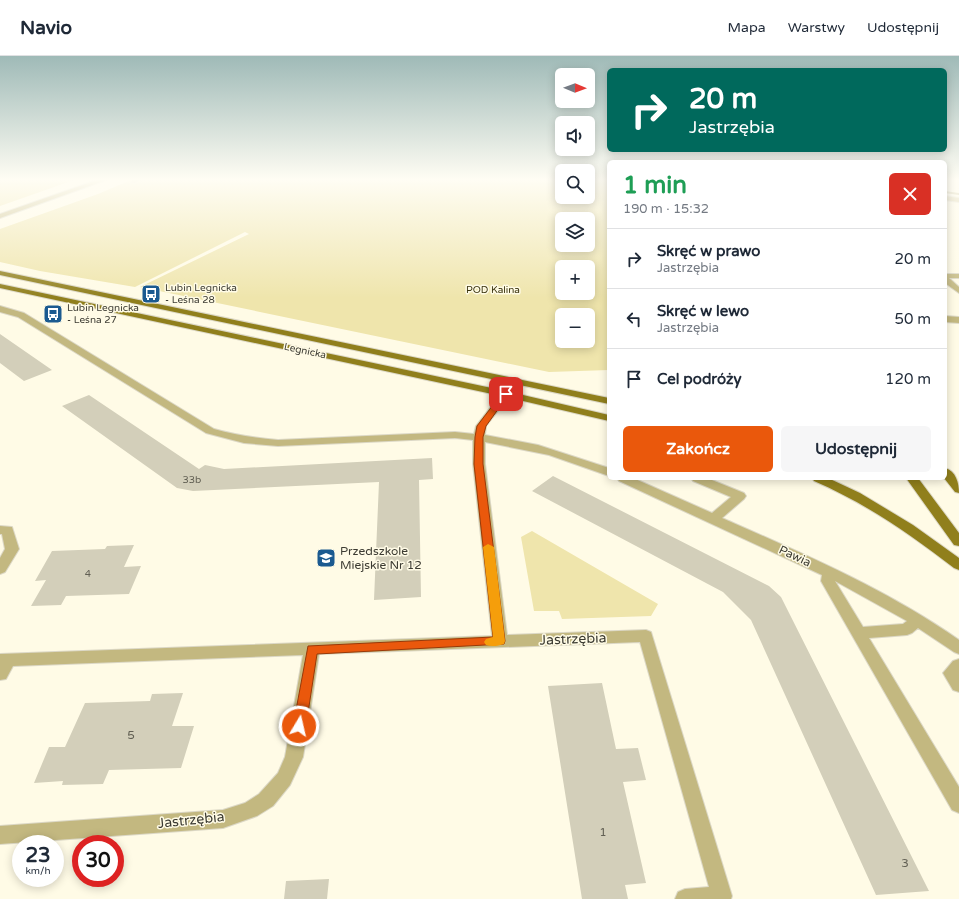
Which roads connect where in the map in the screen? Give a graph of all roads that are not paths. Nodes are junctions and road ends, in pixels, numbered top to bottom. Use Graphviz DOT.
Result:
graph roads {
  1 [pos="0,273"];
  2 [pos="947,276"];
  3 [pos="959,276"];
  4 [pos="947,281"];
  5 [pos="0,286"];
  6 [pos="959,291"];
  7 [pos="0,309"];
  8 [pos="947,319"];
  9 [pos="959,320"];
  10 [pos="506,394"];
  11 [pos="607,402"];
  12 [pos="607,418"];
  13 [pos="479,437"];
  14 [pos="607,471"];
  15 [pos="947,474"];
  16 [pos="628,480"];
  17 [pos="703,480"];
  18 [pos="822,480"];
  19 [pos="913,480"];
  20 [pos="959,489"];
  21 [pos="714,518"];
  22 [pos="0,530"];
  23 [pos="959,542"];
  24 [pos="959,565"];
  25 [pos="0,569"];
  26 [pos="830,572"];
  27 [pos="918,620"];
  28 [pos="859,633"];
  29 [pos="500,641"];
  30 [pos="959,648"];
  31 [pos="312,649"];
  32 [pos="4,660"];
  33 [pos="959,665"];
  34 [pos="0,674"];
  35 [pos="959,685"];
  36 [pos="959,804"];
  37 [pos="0,835"];
  38 [pos="685,899"];
  1 -- 11 [label="main road, Legnicka"];
  2 -- 3 [label="street"];
  4 -- 6 [label="street"];
  5 -- 10 [label="main road, Legnicka"];
  7 -- 13 [label="street"];
  8 -- 9 [label="street"];
  10 -- 12 [label="main road, Legnicka"];
  10 -- 13 [label="street"];
  13 -- 14 [label="street"];
  13 -- 29 [label="street"];
  15 -- 20 [label="main road"];
  16 -- 21 [label="street, Pawia"];
  17 -- 21 [label="street"];
  18 -- 24 [label="main road"];
  19 -- 23 [label="main road"];
  21 -- 26 [label="street, Pawia"];
  22 -- 25 [label="street"];
  26 -- 27 [label="street, Pawia"];
  26 -- 28 [label="street"];
  27 -- 28 [label="street"];
  27 -- 30 [label="street, Pawia"];
  28 -- 36 [label="street"];
  29 -- 31 [label="street, Jastrzębia"];
  29 -- 38 [label="street, Jastrzębia"];
  31 -- 32 [label="street, Jastrzębia"];
  31 -- 37 [label="street, Jastrzębia"];
  32 -- 34 [label="street, Jastrzębia"];
  33 -- 35 [label="street"];
}
